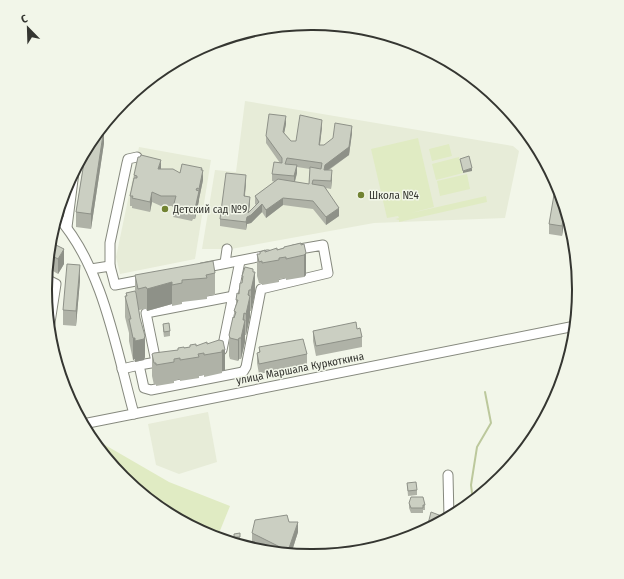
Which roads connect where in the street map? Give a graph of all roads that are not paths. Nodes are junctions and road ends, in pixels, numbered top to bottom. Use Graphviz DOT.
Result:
graph roads {
  1 [pos="137,157"];
  2 [pos="72,191"];
  3 [pos="61,221"];
  4 [pos="67,227"];
  5 [pos="227,249"];
  6 [pos="240,261"];
  7 [pos="225,263"];
  8 [pos="110,266"];
  9 [pos="91,269"];
  10 [pos="196,269"];
  11 [pos="159,276"];
  12 [pos="52,282"];
  13 [pos="234,296"];
  14 [pos="53,301"];
  15 [pos="568,327"];
  16 [pos="208,352"];
  17 [pos="170,359"];
  18 [pos="156,362"];
  19 [pos="139,365"];
  20 [pos="122,369"];
  21 [pos="134,414"];
  22 [pos="89,423"];
  23 [pos="448,474"];
  24 [pos="449,510"];
  1 -- 8 [label="street"];
  2 -- 4 [label="street"];
  3 -- 4 [label="street"];
  4 -- 9 [label="street"];
  5 -- 7 [label="street"];
  6 -- 7 [label="street"];
  6 -- 13 [label="street"];
  6 -- 19 [label="street"];
  7 -- 10 [label="street"];
  8 -- 9 [label="street"];
  8 -- 11 [label="street"];
  9 -- 20 [label="street"];
  12 -- 14 [label="street"];
  13 -- 16 [label="street"];
  13 -- 18 [label="street"];
  15 -- 21 [label="street, улица Маршала Куркоткина"];
  17 -- 18 [label="street"];
  18 -- 19 [label="street"];
  19 -- 20 [label="street"];
  20 -- 21 [label="street"];
  21 -- 22 [label="street, улица Маршала Куркоткина"];
  23 -- 24 [label="street"];
}
